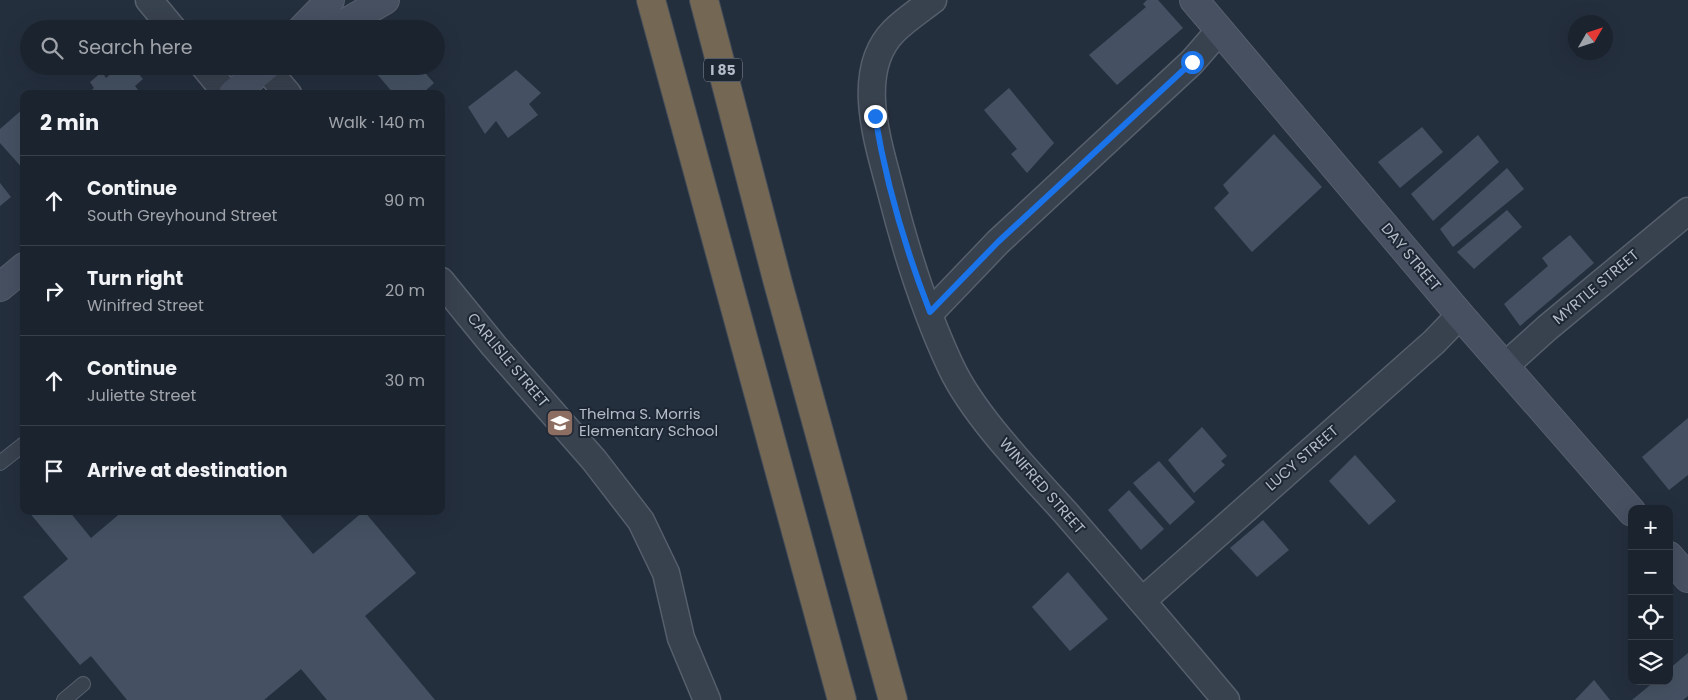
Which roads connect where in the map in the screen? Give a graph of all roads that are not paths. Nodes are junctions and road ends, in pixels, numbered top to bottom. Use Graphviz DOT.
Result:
graph roads {
  1 [pos="149,0"];
  2 [pos="330,0"];
  3 [pos="386,0"];
  4 [pos="651,0"];
  5 [pos="704,0"];
  6 [pos="933,0"];
  7 [pos="1194,0"];
  8 [pos="166,20"];
  9 [pos="311,20"];
  10 [pos="351,20"];
  11 [pos="1219,31"];
  12 [pos="211,75"];
  13 [pos="256,75"];
  14 [pos="273,75"];
  15 [pos="224,90"];
  16 [pos="238,90"];
  17 [pos="285,90"];
  18 [pos="1688,211"];
  19 [pos="20,270"];
  20 [pos="445,285"];
  21 [pos="0,287"];
  22 [pos="930,312"];
  23 [pos="1460,315"];
  24 [pos="1506,365"];
  25 [pos="20,447"];
  26 [pos="0,463"];
  27 [pos="1628,507"];
  28 [pos="1673,561"];
  29 [pos="1688,578"];
  30 [pos="1142,600"];
  31 [pos="83,684"];
  32 [pos="64,700"];
  33 [pos="707,700"];
  34 [pos="842,700"];
  35 [pos="892,700"];
  36 [pos="1226,700"];
  1 -- 8 [label="street"];
  2 -- 9 [label="street"];
  3 -- 10 [label="street"];
  4 -- 34 [label="highway"];
  5 -- 35 [label="highway, I 85"];
  6 -- 22 [label="street, WINIFRED STREET"];
  7 -- 11 [label="street, DAY STREET"];
  11 -- 22 [label="street"];
  11 -- 23 [label="street, DAY STREET"];
  12 -- 15 [label="street"];
  13 -- 16 [label="street"];
  14 -- 17 [label="street"];
  18 -- 24 [label="street, MYRTLE STREET"];
  19 -- 21 [label="street"];
  20 -- 33 [label="street, CARLISLE STREET"];
  22 -- 30 [label="street, WINIFRED STREET"];
  23 -- 24 [label="street, DAY STREET"];
  23 -- 30 [label="street, LUCY STREET"];
  24 -- 27 [label="street, DAY STREET"];
  25 -- 26 [label="lane"];
  28 -- 29 [label="street"];
  30 -- 36 [label="street, WINIFRED STREET"];
  31 -- 32 [label="lane"];
}
